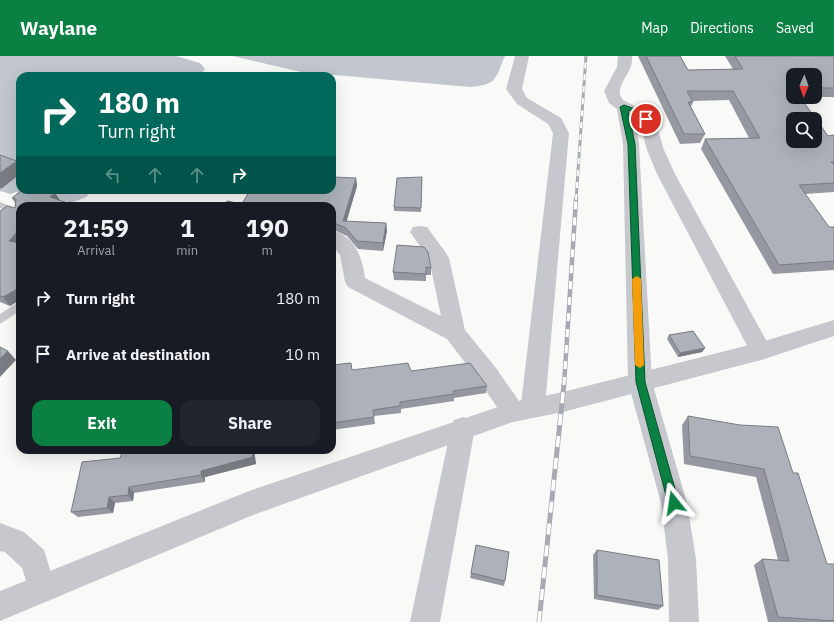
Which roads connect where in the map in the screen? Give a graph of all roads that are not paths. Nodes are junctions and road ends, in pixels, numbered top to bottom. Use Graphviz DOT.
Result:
graph roads {
  1 [pos="522,56"];
  2 [pos="625,56"];
  3 [pos="624,107"];
  4 [pos="0,205"];
  5 [pos="16,211"];
  6 [pos="420,232"];
  7 [pos="336,240"];
  8 [pos="16,307"];
  9 [pos="0,320"];
  10 [pos="834,328"];
  11 [pos="455,333"];
  12 [pos="761,351"];
  13 [pos="640,382"];
  14 [pos="523,409"];
  15 [pos="464,428"];
  16 [pos="0,537"];
  17 [pos="42,589"];
  18 [pos="0,606"];
  19 [pos="425,622"];
  20 [pos="684,622"];
  1 -- 14 [label="street"];
  2 -- 3 [label="street"];
  3 -- 12 [label="street"];
  3 -- 13 [label="street"];
  4 -- 5 [label="lane"];
  6 -- 11 [label="street"];
  7 -- 11 [label="street"];
  8 -- 9 [label="lane"];
  10 -- 12 [label="street"];
  11 -- 14 [label="street"];
  12 -- 13 [label="street"];
  13 -- 14 [label="street"];
  13 -- 20 [label="street"];
  14 -- 15 [label="street"];
  15 -- 17 [label="street"];
  15 -- 19 [label="street"];
  16 -- 17 [label="street"];
  17 -- 18 [label="street"];
}
